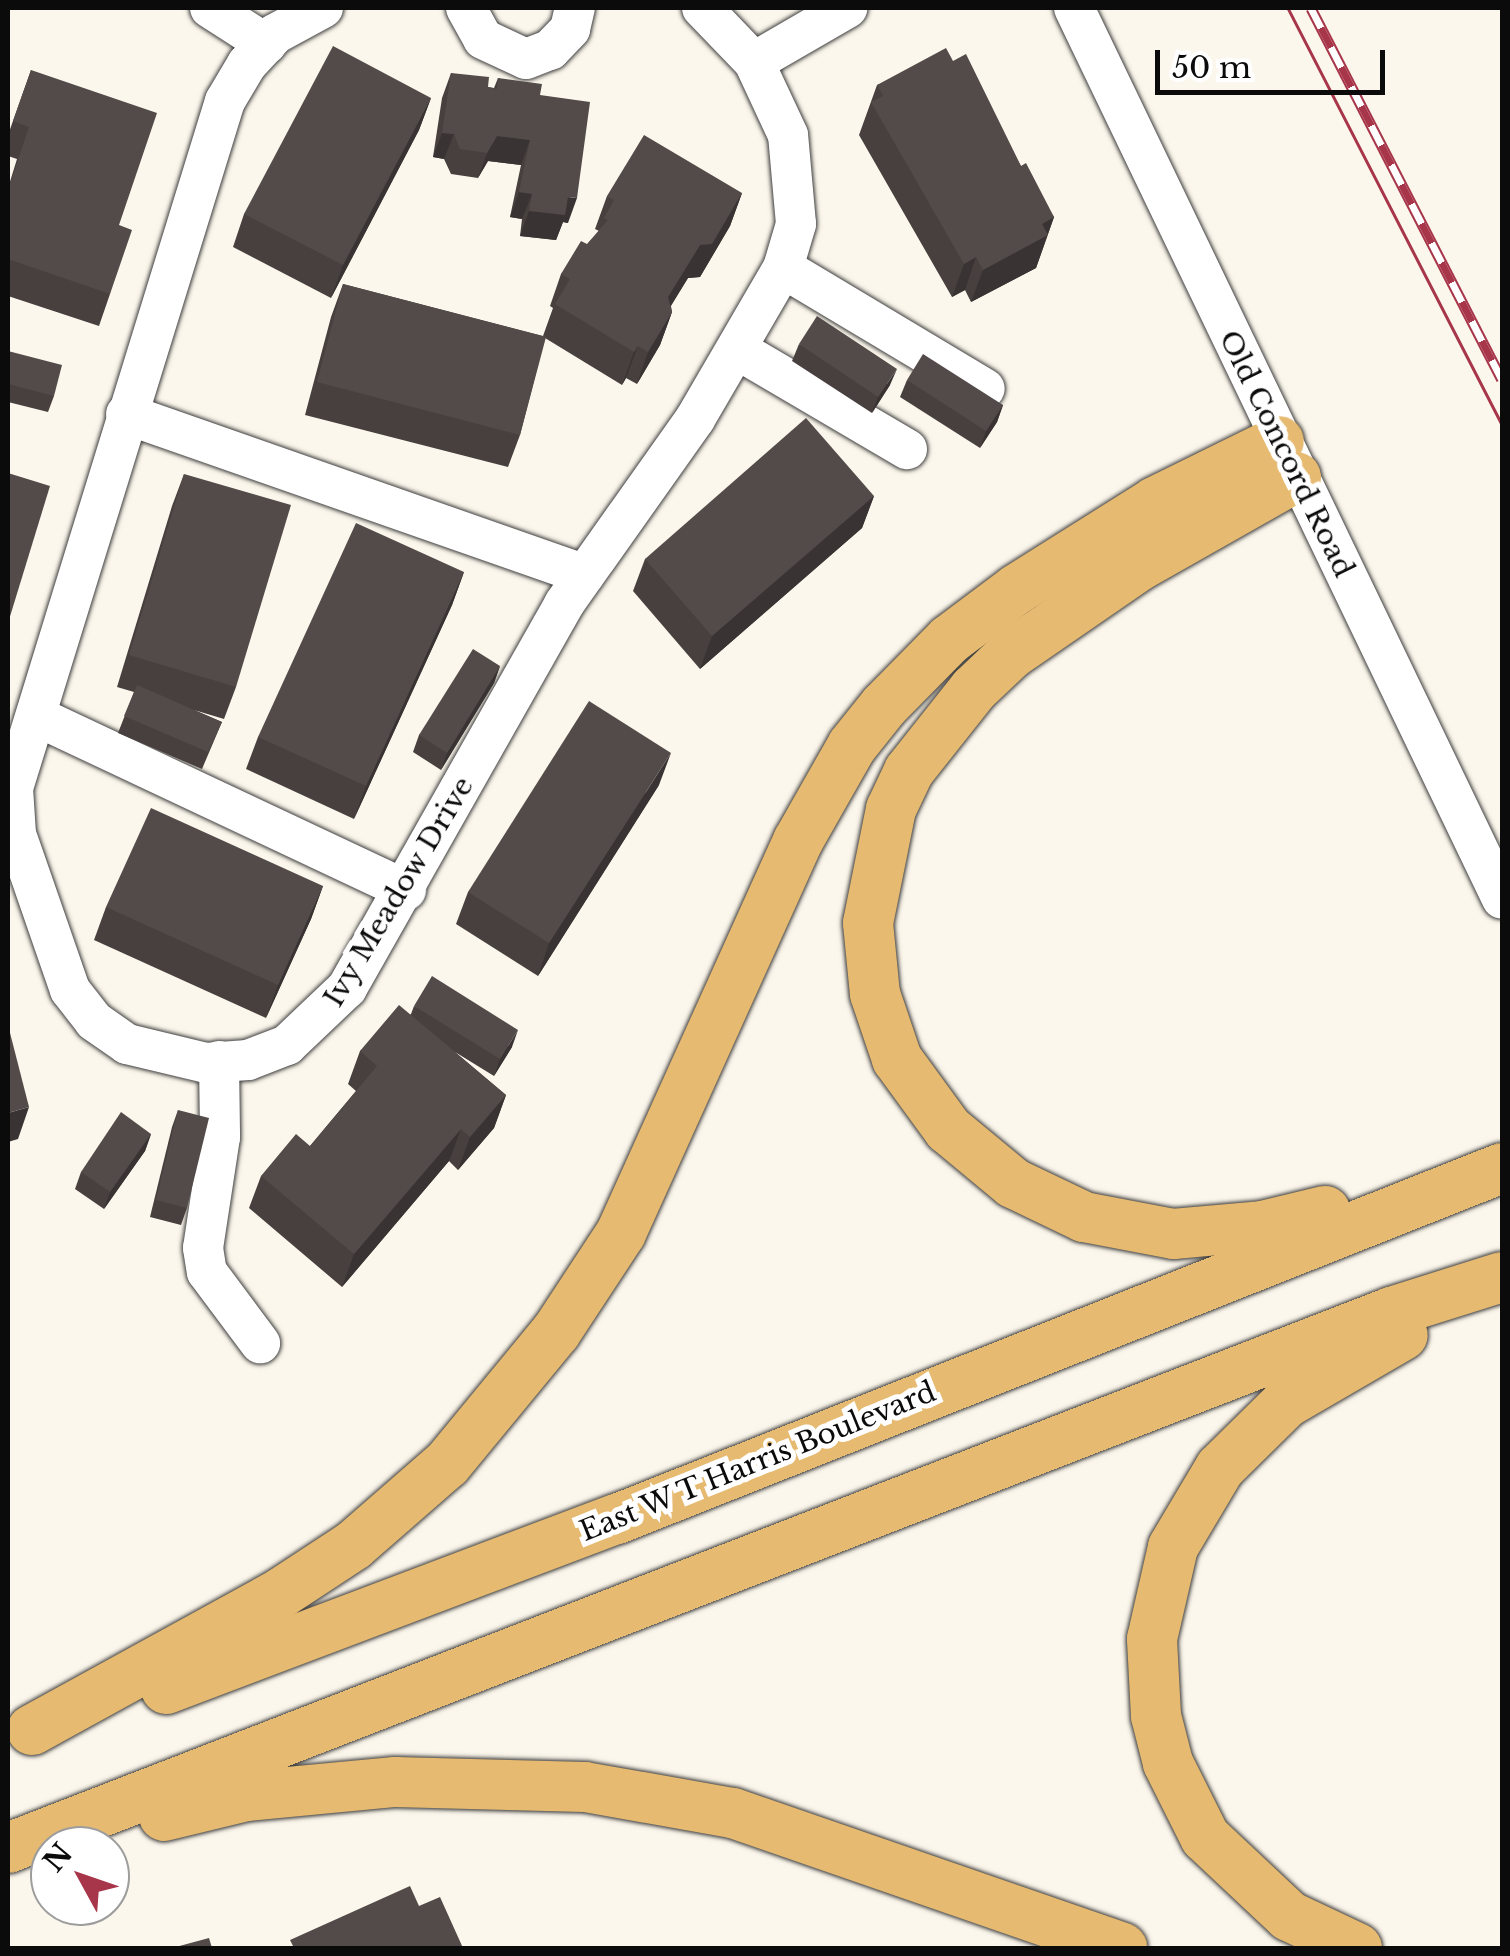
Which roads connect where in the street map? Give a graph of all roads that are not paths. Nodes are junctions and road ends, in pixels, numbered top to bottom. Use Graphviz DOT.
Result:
graph roads {
  1 [pos="210,8"];
  2 [pos="323,8"];
  3 [pos="466,8"];
  4 [pos="575,8"];
  5 [pos="702,8"];
  6 [pos="846,8"];
  7 [pos="1074,8"];
  8 [pos="266,44"];
  9 [pos="754,62"];
  10 [pos="783,268"];
  11 [pos="738,350"];
  12 [pos="985,389"];
  13 [pos="126,414"];
  14 [pos="907,450"];
  15 [pos="1287,459"];
  16 [pos="584,575"];
  17 [pos="36,716"];
  18 [pos="10,788"];
  19 [pos="406,890"];
  20 [pos="1502,899"];
  21 [pos="219,1062"];
  22 [pos="1502,1167"];
  23 [pos="1498,1278"];
  24 [pos="260,1343"];
  25 [pos="20,1734"];
  26 [pos="8,1849"];
  27 [pos="1122,1948"];
  28 [pos="1357,1948"];
  1 -- 8 [label="street"];
  2 -- 8 [label="street, Ivy Meadow Drive"];
  3 -- 4 [label="street"];
  5 -- 9 [label="street, Ivy Meadow Drive"];
  6 -- 9 [label="street"];
  7 -- 15 [label="street, Old Concord Road"];
  8 -- 13 [label="street, Ivy Meadow Drive"];
  9 -- 10 [label="street, Ivy Meadow Drive"];
  10 -- 11 [label="street, Ivy Meadow Drive"];
  10 -- 12 [label="street"];
  11 -- 14 [label="street"];
  11 -- 16 [label="street, Ivy Meadow Drive"];
  13 -- 16 [label="street"];
  13 -- 17 [label="street, Ivy Meadow Drive"];
  15 -- 20 [label="street, Old Concord Road"];
  15 -- 22 [label="main road"];
  15 -- 25 [label="main road"];
  16 -- 19 [label="street, Ivy Meadow Drive"];
  17 -- 18 [label="street, Ivy Meadow Drive"];
  17 -- 19 [label="street"];
  18 -- 21 [label="street, Ivy Meadow Drive"];
  19 -- 21 [label="street, Ivy Meadow Drive"];
  21 -- 24 [label="street"];
  22 -- 25 [label="main road, East W T Harris Boulevard"];
  23 -- 26 [label="main road"];
  23 -- 28 [label="main road"];
  26 -- 27 [label="main road"];
}
